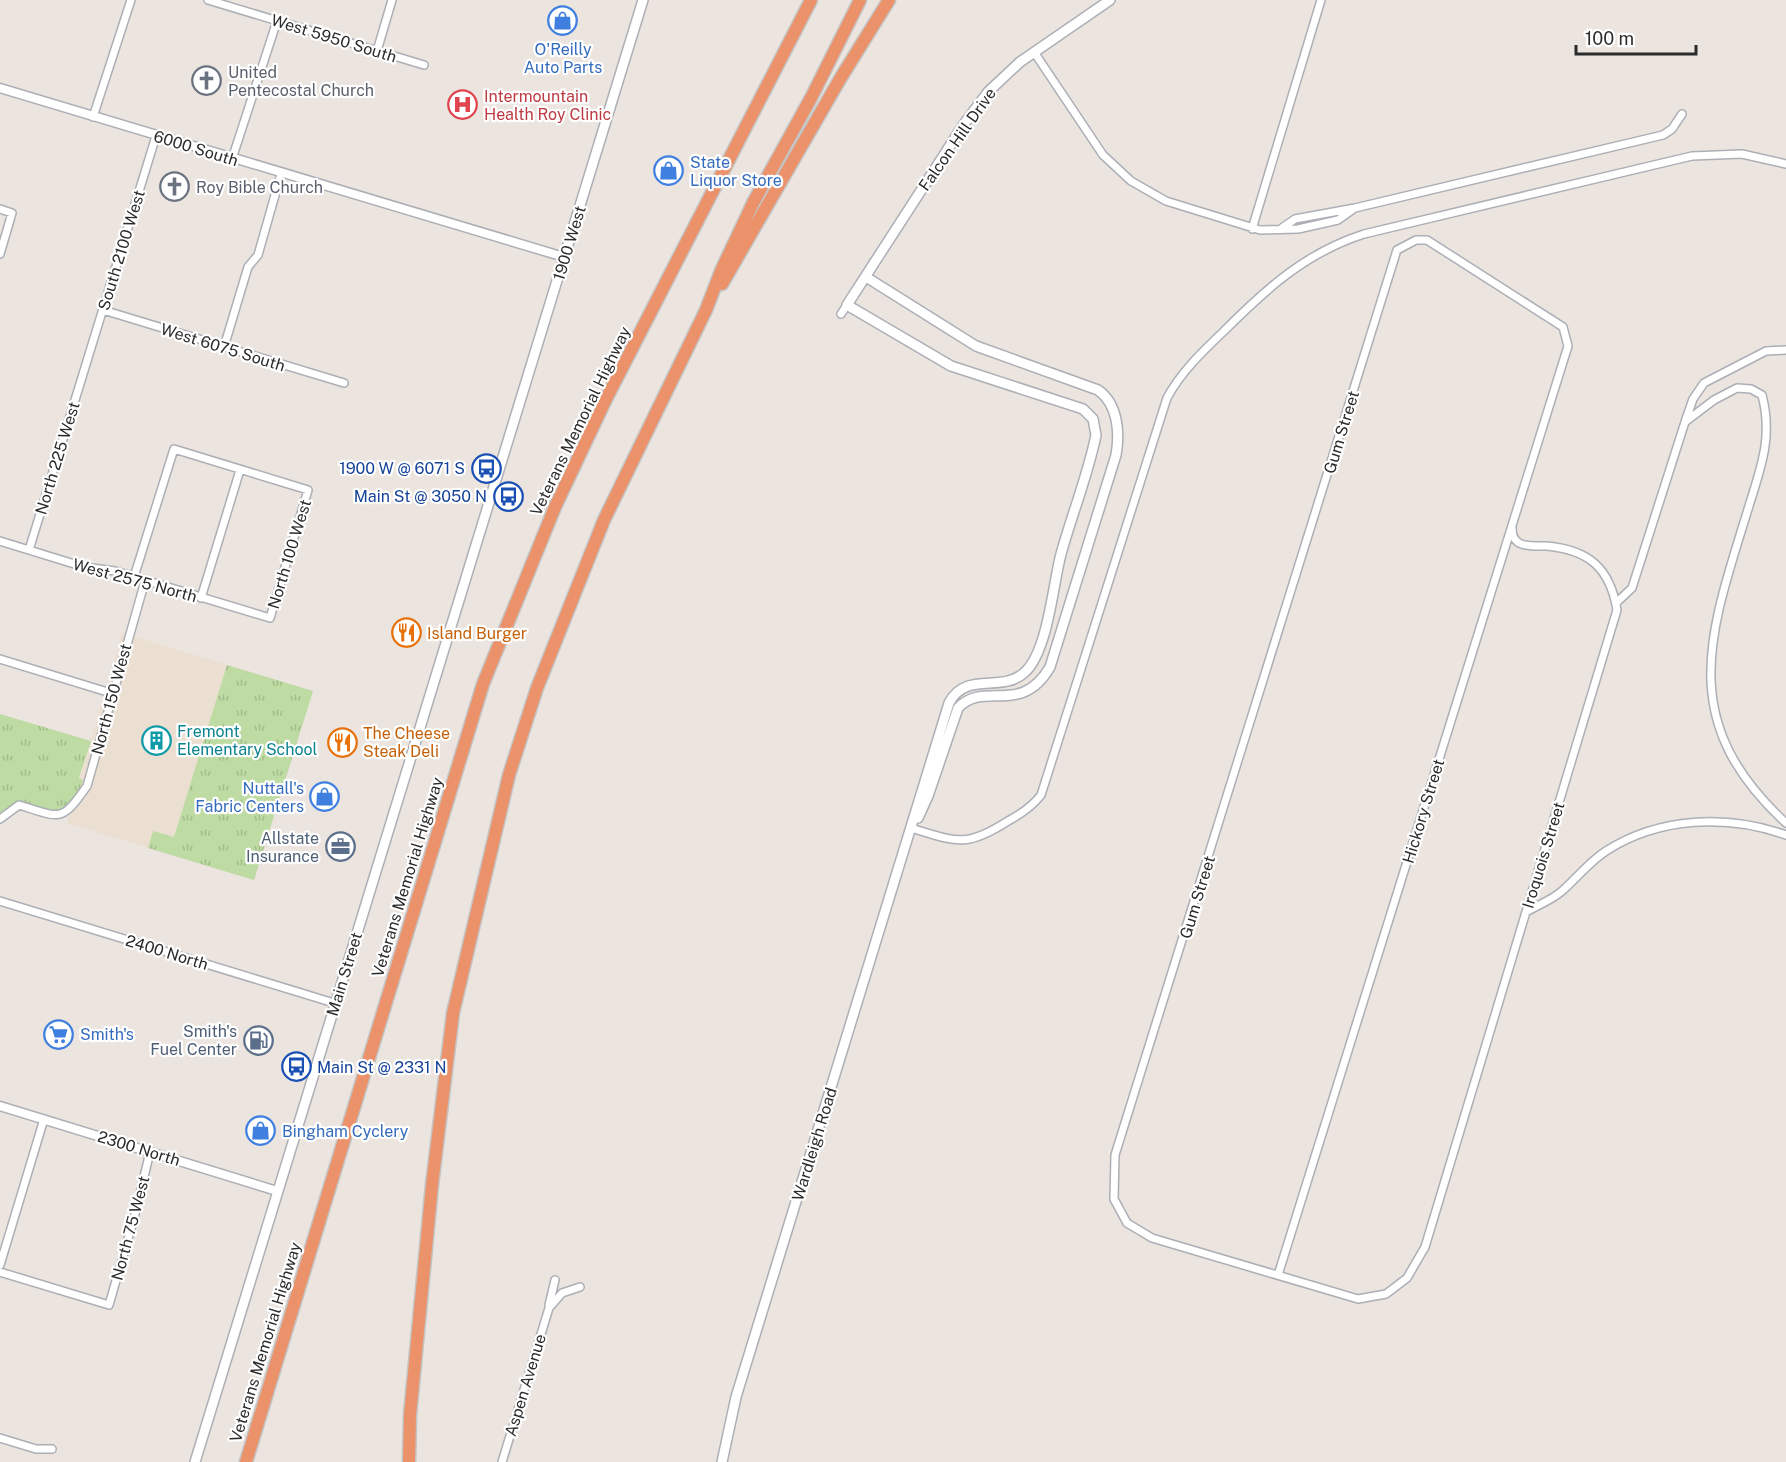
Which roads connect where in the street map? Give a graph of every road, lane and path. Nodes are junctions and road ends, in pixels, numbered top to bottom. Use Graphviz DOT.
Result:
graph roads {
  1 [pos="131,0"];
  2 [pos="208,0"];
  3 [pos="392,0"];
  4 [pos="643,0"];
  5 [pos="811,0"];
  6 [pos="860,0"];
  7 [pos="889,0"];
  8 [pos="1110,0"];
  9 [pos="1321,0"];
  10 [pos="277,21"];
  11 [pos="376,51"];
  12 [pos="1034,52"];
  13 [pos="424,65"];
  14 [pos="0,88"];
  15 [pos="1682,114"];
  16 [pos="93,117"];
  17 [pos="156,136"];
  18 [pos="232,159"];
  19 [pos="1786,164"];
  20 [pos="281,174"];
  21 [pos="0,209"];
  22 [pos="1252,229"];
  23 [pos="1397,250"];
  24 [pos="0,254"];
  25 [pos="564,257"];
  26 [pos="866,278"];
  27 [pos="847,305"];
  28 [pos="103,310"];
  29 [pos="706,310"];
  30 [pos="841,314"];
  31 [pos="224,346"];
  32 [pos="1786,350"];
  33 [pos="86,365"];
  34 [pos="344,383"];
  35 [pos="1685,422"];
  36 [pos="240,470"];
  37 [pos="494,486"];
  38 [pos="1512,527"];
  39 [pos="0,541"];
  40 [pos="29,550"];
  41 [pos="134,577"];
  42 [pos="145,581"];
  43 [pos="201,598"];
  44 [pos="1616,603"];
  45 [pos="270,618"];
  46 [pos="0,659"];
  47 [pos="114,694"];
  48 [pos="0,819"];
  49 [pos="1786,823"];
  50 [pos="911,828"];
  51 [pos="1786,835"];
  52 [pos="0,900"];
  53 [pos="1526,912"];
  54 [pos="334,1003"];
  55 [pos="0,1106"];
  56 [pos="44,1119"];
  57 [pos="150,1152"];
  58 [pos="277,1191"];
  59 [pos="1425,1247"];
  60 [pos="0,1264"];
  61 [pos="0,1272"];
  62 [pos="1278,1275"];
  63 [pos="555,1280"];
  64 [pos="580,1287"];
  65 [pos="549,1308"];
  66 [pos="0,1438"];
  67 [pos="52,1449"];
  68 [pos="195,1462"];
  69 [pos="246,1462"];
  70 [pos="409,1462"];
  71 [pos="502,1462"];
  72 [pos="722,1462"];
  1 -- 16 [label="street"];
  2 -- 10 [label="street, West 5950 South"];
  3 -- 11 [label="street"];
  4 -- 25 [label="main road, 1900 West"];
  5 -- 69 [label="highway, Veterans Memorial Highway"];
  6 -- 29 [label="highway"];
  7 -- 29 [label="highway"];
  8 -- 12 [label="main road, Falcon Hill Drive"];
  9 -- 22 [label="street"];
  10 -- 11 [label="street, West 5950 South"];
  10 -- 18 [label="street"];
  11 -- 13 [label="street, West 5950 South"];
  12 -- 22 [label="street"];
  12 -- 26 [label="main road, Falcon Hill Drive"];
  14 -- 16 [label="street, 6000 South"];
  15 -- 22 [label="street"];
  16 -- 17 [label="street, 6000 South"];
  17 -- 18 [label="street, 6000 South"];
  17 -- 28 [label="street, South 2100 West"];
  18 -- 20 [label="street, 6000 South"];
  19 -- 50 [label="street"];
  20 -- 25 [label="street, 6000 South"];
  20 -- 31 [label="street"];
  21 -- 24 [label="street"];
  23 -- 38 [label="street, Hickory Street"];
  23 -- 62 [label="street, Gum Street"];
  25 -- 37 [label="main road, 1900 West"];
  26 -- 27 [label="main road, Falcon Hill Drive"];
  26 -- 50 [label="main road"];
  27 -- 30 [label="street, Falcon Hill Drive"];
  27 -- 50 [label="main road"];
  28 -- 31 [label="street, West 6075 South"];
  28 -- 33 [label="street, South 2100 West"];
  29 -- 70 [label="highway"];
  31 -- 34 [label="street, West 6075 South"];
  32 -- 35 [label="street"];
  33 -- 40 [label="street, North 225 West"];
  35 -- 44 [label="street"];
  35 -- 49 [label="street"];
  36 -- 41 [label="street"];
  36 -- 43 [label="street"];
  36 -- 45 [label="street, North 100 West"];
  37 -- 54 [label="main road, Main Street"];
  38 -- 44 [label="street"];
  38 -- 62 [label="street, Hickory Street"];
  39 -- 40 [label="street, West 2575 North"];
  40 -- 41 [label="street, West 2575 North"];
  41 -- 42 [label="street, West 2575 North"];
  42 -- 43 [label="street, West 2575 North"];
  42 -- 47 [label="street, North 150 West"];
  43 -- 45 [label="street, West 2575 North"];
  44 -- 53 [label="street, Iroquois Street"];
  46 -- 47 [label="street"];
  47 -- 48 [label="street, North 150 West"];
  50 -- 72 [label="main road, Wardleigh Road"];
  51 -- 53 [label="street"];
  52 -- 54 [label="street, 2400 North"];
  53 -- 59 [label="street, Iroquois Street"];
  54 -- 58 [label="main road, Main Street"];
  55 -- 56 [label="street, 2300 North"];
  56 -- 57 [label="street, 2300 North"];
  56 -- 60 [label="street"];
  57 -- 58 [label="street, 2300 North"];
  57 -- 61 [label="street, North 75 West"];
  58 -- 68 [label="main road, Main Street"];
  59 -- 62 [label="street, Gum Street"];
  63 -- 65 [label="street, Aspen Avenue"];
  64 -- 65 [label="street"];
  65 -- 71 [label="street, Aspen Avenue"];
  66 -- 67 [label="street"];
}
